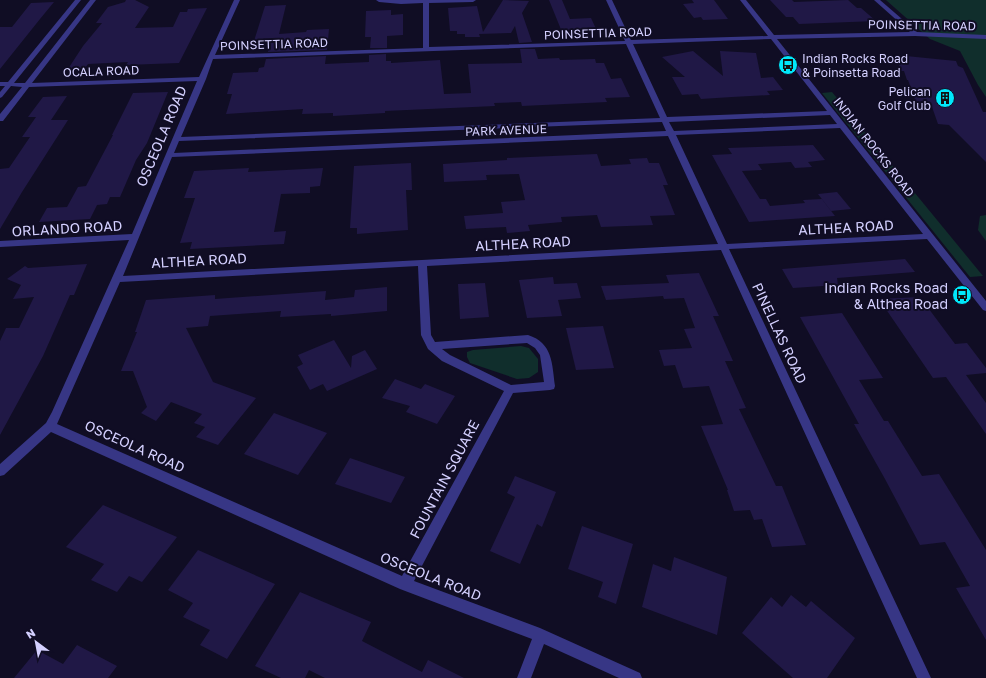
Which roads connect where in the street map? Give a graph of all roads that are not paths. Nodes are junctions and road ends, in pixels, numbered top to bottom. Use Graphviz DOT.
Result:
graph roads {
  1 [pos="78,0"];
  2 [pos="93,0"];
  3 [pos="237,0"];
  4 [pos="379,0"];
  5 [pos="473,0"];
  6 [pos="609,0"];
  7 [pos="743,0"];
  8 [pos="877,0"];
  9 [pos="426,2"];
  10 [pos="915,34"];
  11 [pos="772,37"];
  12 [pos="986,37"];
  13 [pos="629,43"];
  14 [pos="426,50"];
  15 [pos="211,58"];
  16 [pos="203,79"];
  17 [pos="0,84"];
  18 [pos="10,84"];
  19 [pos="27,85"];
  20 [pos="0,96"];
  21 [pos="832,113"];
  22 [pos="0,119"];
  23 [pos="664,119"];
  24 [pos="843,126"];
  25 [pos="672,135"];
  26 [pos="176,139"];
  27 [pos="169,155"];
  28 [pos="930,236"];
  29 [pos="134,237"];
  30 [pos="0,244"];
  31 [pos="725,247"];
  32 [pos="422,262"];
  33 [pos="117,279"];
  34 [pos="986,308"];
  35 [pos="432,346"];
  36 [pos="510,388"];
  37 [pos="50,426"];
  38 [pos="0,471"];
  39 [pos="405,584"];
  40 [pos="540,635"];
  41 [pos="524,678"];
  42 [pos="635,678"];
  43 [pos="924,678"];
  1 -- 18 [label="street"];
  2 -- 19 [label="street"];
  3 -- 15 [label="street, OSCEOLA ROAD"];
  4 -- 9 [label="street"];
  5 -- 9 [label="street"];
  6 -- 13 [label="street, PINELLAS ROAD"];
  7 -- 11 [label="street, INDIAN ROCKS ROAD"];
  8 -- 10 [label="street"];
  9 -- 14 [label="street"];
  10 -- 11 [label="street, POINSETTIA ROAD"];
  10 -- 12 [label="street, POINSETTIA ROAD"];
  11 -- 13 [label="street, POINSETTIA ROAD"];
  11 -- 21 [label="street, INDIAN ROCKS ROAD"];
  13 -- 14 [label="street, POINSETTIA ROAD"];
  13 -- 23 [label="street, PINELLAS ROAD"];
  14 -- 15 [label="street, POINSETTIA ROAD"];
  15 -- 16 [label="street, OSCEOLA ROAD"];
  16 -- 19 [label="street, OCALA ROAD"];
  16 -- 26 [label="street, OSCEOLA ROAD"];
  17 -- 18 [label="street, OCALA ROAD"];
  18 -- 19 [label="street, OCALA ROAD"];
  18 -- 20 [label="street"];
  19 -- 22 [label="street"];
  21 -- 23 [label="street, PARK AVENUE"];
  21 -- 24 [label="street, INDIAN ROCKS ROAD"];
  23 -- 25 [label="street, PINELLAS ROAD"];
  23 -- 26 [label="street, PARK AVENUE"];
  24 -- 25 [label="street, PARK AVENUE"];
  24 -- 28 [label="street, INDIAN ROCKS ROAD"];
  25 -- 27 [label="street, PARK AVENUE"];
  25 -- 31 [label="street, PINELLAS ROAD"];
  26 -- 27 [label="street, OSCEOLA ROAD"];
  27 -- 29 [label="street, OSCEOLA ROAD"];
  28 -- 31 [label="street, ALTHEA ROAD"];
  28 -- 34 [label="street, INDIAN ROCKS ROAD"];
  29 -- 30 [label="street, ORLANDO ROAD"];
  29 -- 33 [label="street, OSCEOLA ROAD"];
  31 -- 32 [label="street, ALTHEA ROAD"];
  31 -- 43 [label="street, PINELLAS ROAD"];
  32 -- 33 [label="street, ALTHEA ROAD"];
  32 -- 35 [label="street"];
  33 -- 37 [label="street, OSCEOLA ROAD"];
  35 -- 36 [label="street"];
  35 -- 36 [label="street"];
  36 -- 39 [label="street, FOUNTAIN SQUARE"];
  37 -- 38 [label="street"];
  37 -- 39 [label="street, OSCEOLA ROAD"];
  39 -- 40 [label="street, OSCEOLA ROAD"];
  40 -- 41 [label="street"];
  40 -- 42 [label="street, OSCEOLA ROAD"];
}
